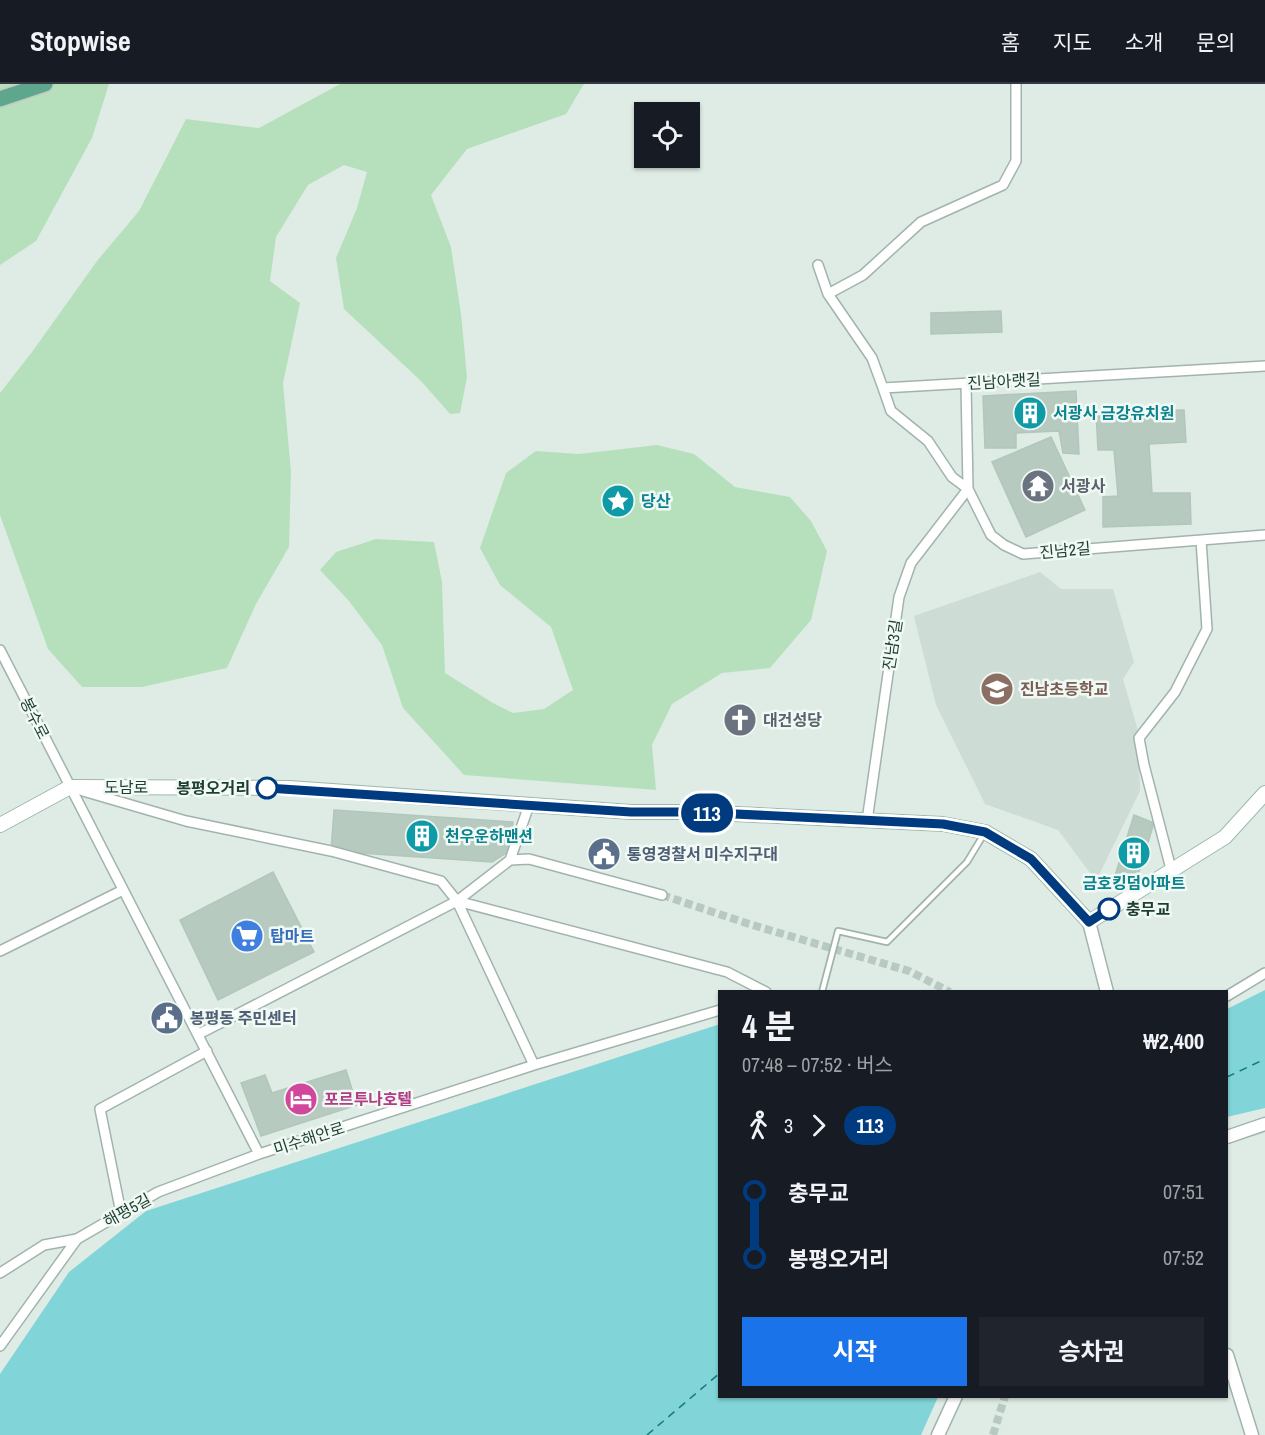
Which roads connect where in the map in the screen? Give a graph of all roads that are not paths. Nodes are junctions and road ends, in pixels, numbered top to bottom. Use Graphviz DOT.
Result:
graph roads {
  1 [pos="45,84"];
  2 [pos="1016,84"];
  3 [pos="0,99"];
  4 [pos="818,265"];
  5 [pos="828,294"];
  6 [pos="1265,366"];
  7 [pos="966,383"];
  8 [pos="883,388"];
  9 [pos="968,489"];
  10 [pos="1265,535"];
  11 [pos="1201,540"];
  12 [pos="0,650"];
  13 [pos="70,787"];
  14 [pos="1265,793"];
  15 [pos="529,805"];
  16 [pos="867,821"];
  17 [pos="0,825"];
  18 [pos="985,832"];
  19 [pos="510,860"];
  20 [pos="1171,869"];
  21 [pos="123,890"];
  22 [pos="662,895"];
  23 [pos="457,901"];
  24 [pos="1089,922"];
  25 [pos="0,951"];
  26 [pos="1265,973"];
  27 [pos="762,990"];
  28 [pos="823,990"];
  29 [pos="1107,990"];
  30 [pos="1228,995"];
  31 [pos="718,1011"];
  32 [pos="199,1034"];
  33 [pos="207,1051"];
  34 [pos="534,1065"];
  35 [pos="1265,1124"];
  36 [pos="1228,1137"];
  37 [pos="259,1154"];
  38 [pos="122,1213"];
  39 [pos="76,1239"];
  40 [pos="0,1273"];
  41 [pos="0,1346"];
  42 [pos="1228,1358"];
  43 [pos="955,1398"];
  44 [pos="938,1435"];
  45 [pos="1252,1435"];
  1 -- 3 [label="main road"];
  2 -- 5 [label="street"];
  4 -- 5 [label="street"];
  5 -- 8 [label="street"];
  6 -- 7 [label="street, 진남아랫길"];
  7 -- 8 [label="street, 진남아랫길"];
  7 -- 9 [label="street, 진남2길"];
  8 -- 9 [label="street"];
  9 -- 11 [label="street, 진남2길"];
  9 -- 16 [label="street, 진남3길"];
  10 -- 11 [label="street, 진남2길"];
  11 -- 20 [label="street"];
  12 -- 13 [label="street, 봉수로"];
  13 -- 15 [label="main road, 도남로"];
  13 -- 17 [label="main road, 도남로"];
  13 -- 21 [label="street, 미수해안로"];
  13 -- 23 [label="street"];
  14 -- 20 [label="main road"];
  15 -- 16 [label="main road, 도남로"];
  15 -- 19 [label="street"];
  16 -- 18 [label="main road, 도남로"];
  18 -- 24 [label="main road, 도남로"];
  18 -- 28 [label="lane"];
  19 -- 22 [label="street"];
  19 -- 23 [label="street"];
  20 -- 24 [label="main road"];
  21 -- 25 [label="street"];
  21 -- 32 [label="street, 미수해안로"];
  23 -- 27 [label="street"];
  23 -- 32 [label="street"];
  23 -- 34 [label="street"];
  24 -- 29 [label="street"];
  26 -- 30 [label="street"];
  31 -- 34 [label="street, 미수해안로"];
  32 -- 33 [label="street, 미수해안로"];
  33 -- 37 [label="street, 미수해안로"];
  33 -- 38 [label="street"];
  34 -- 37 [label="street, 미수해안로"];
  35 -- 36 [label="street"];
  37 -- 38 [label="street, 해평5길"];
  38 -- 39 [label="street, 해평5길"];
  39 -- 40 [label="street, 해평5길"];
  39 -- 41 [label="street"];
  42 -- 45 [label="street"];
  43 -- 44 [label="street"];
}
